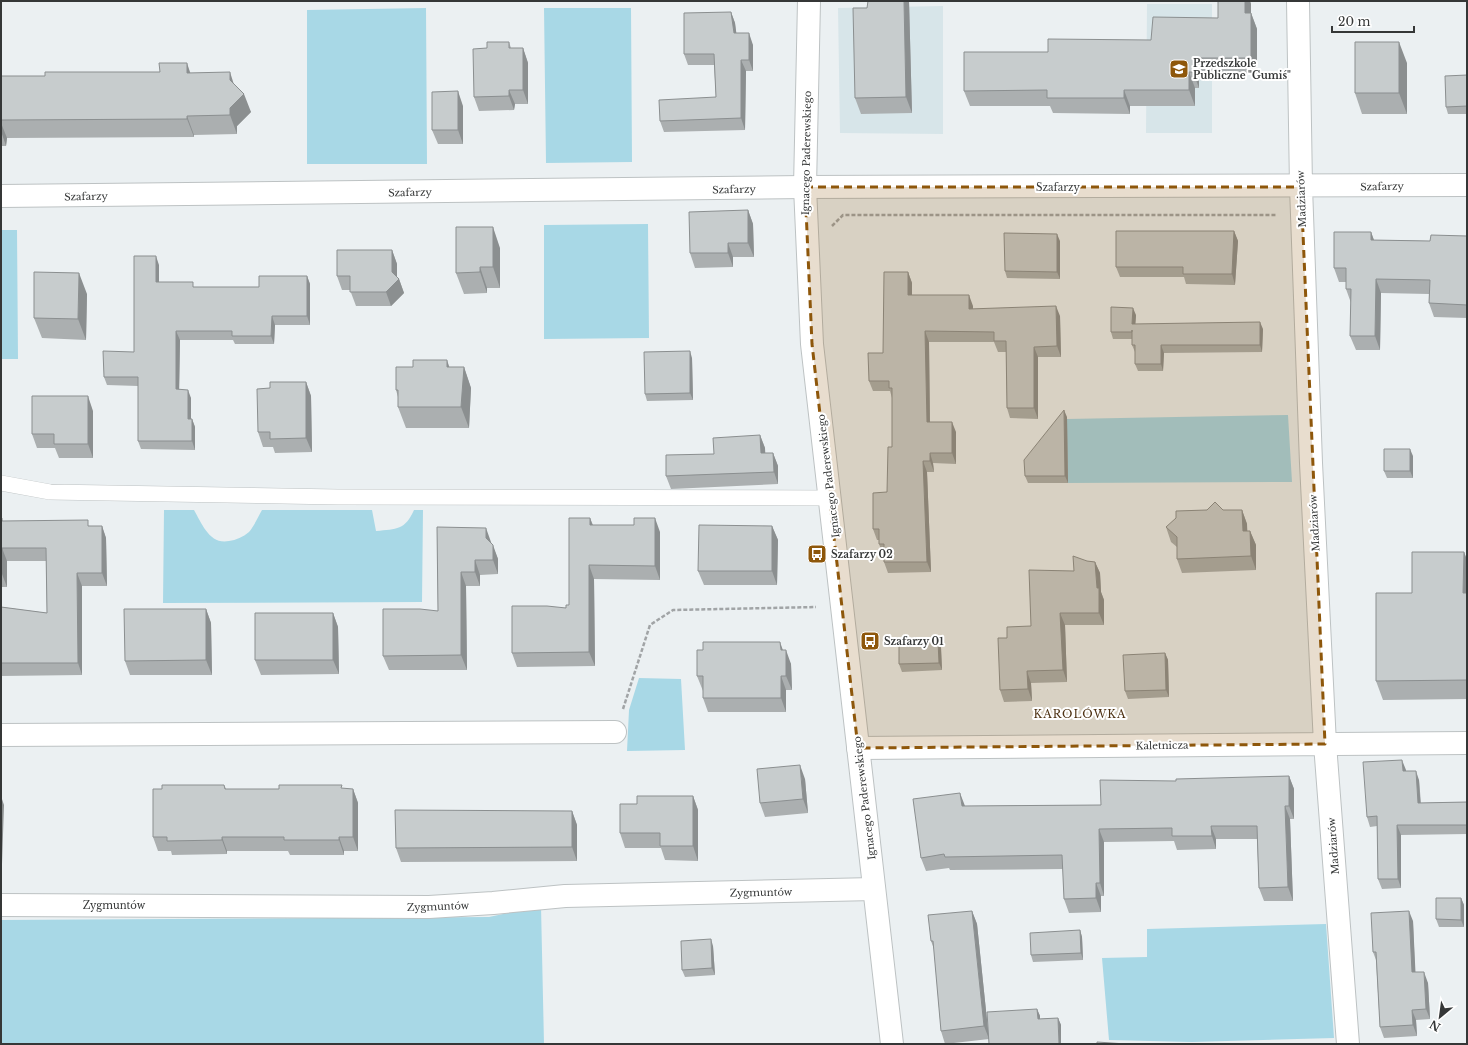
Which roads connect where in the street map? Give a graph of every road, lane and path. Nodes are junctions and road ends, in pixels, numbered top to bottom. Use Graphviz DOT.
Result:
graph roads {
  1 [pos="809,1"];
  2 [pos="1298,1"];
  3 [pos="1467,185"];
  4 [pos="805,187"];
  5 [pos="1300,187"];
  6 [pos="1,196"];
  7 [pos="1302,215"];
  8 [pos="830,229"];
  9 [pos="1,483"];
  10 [pos="831,498"];
  11 [pos="823,607"];
  12 [pos="615,732"];
  13 [pos="1,735"];
  14 [pos="1467,743"];
  15 [pos="1325,744"];
  16 [pos="858,748"];
  17 [pos="874,889"];
  18 [pos="1,905"];
  19 [pos="892,1044"];
  20 [pos="1348,1044"];
  1 -- 4 [label="street, Ignacego Paderewskiego"];
  2 -- 5 [label="street, Madziarów"];
  3 -- 5 [label="street, Szafarzy"];
  4 -- 5 [label="street, Szafarzy"];
  4 -- 6 [label="street, Szafarzy"];
  4 -- 10 [label="street, Ignacego Paderewskiego"];
  5 -- 7 [label="street, Madziarów"];
  7 -- 8 [label="path"];
  7 -- 15 [label="street, Madziarów"];
  9 -- 10 [label="lane"];
  10 -- 16 [label="street, Ignacego Paderewskiego"];
  11 -- 12 [label="path"];
  12 -- 13 [label="street"];
  14 -- 15 [label="street, Kaletnicza"];
  15 -- 16 [label="street, Kaletnicza"];
  15 -- 20 [label="street, Madziarów"];
  16 -- 17 [label="street, Ignacego Paderewskiego"];
  17 -- 18 [label="street, Zygmuntów"];
  17 -- 19 [label="street, Ignacego Paderewskiego"];
}
